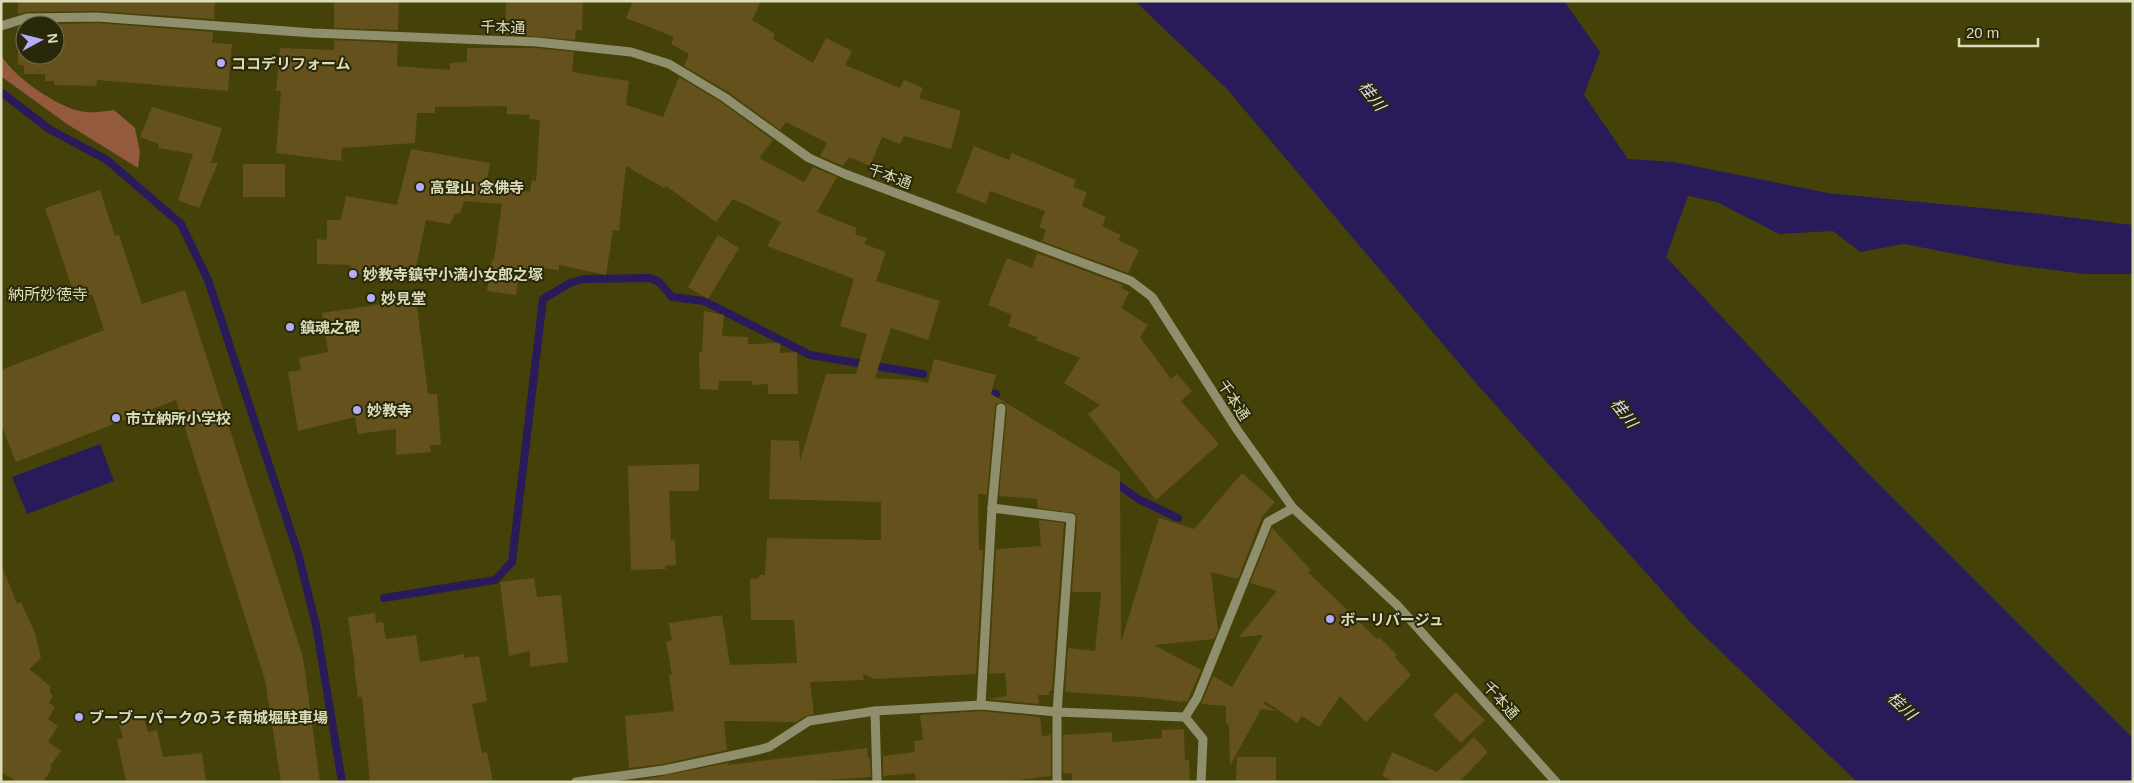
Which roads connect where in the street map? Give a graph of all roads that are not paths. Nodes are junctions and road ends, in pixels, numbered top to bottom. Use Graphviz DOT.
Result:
graph roads {
  1 [pos="1,26"];
  2 [pos="1000,408"];
  3 [pos="992,508"];
  4 [pos="1293,508"];
  5 [pos="981,705"];
  6 [pos="875,711"];
  7 [pos="1057,712"];
  8 [pos="1185,716"];
  9 [pos="576,782"];
  10 [pos="877,782"];
  11 [pos="1057,782"];
  12 [pos="1201,782"];
  13 [pos="1556,782"];
  1 -- 4 [label="street, 千本通"];
  2 -- 3 [label="street"];
  3 -- 5 [label="street"];
  3 -- 7 [label="street"];
  4 -- 8 [label="street"];
  4 -- 13 [label="street, 千本通"];
  5 -- 6 [label="street"];
  5 -- 7 [label="street"];
  6 -- 9 [label="street"];
  6 -- 10 [label="street"];
  7 -- 8 [label="street"];
  7 -- 11 [label="street"];
  8 -- 12 [label="street"];
}
